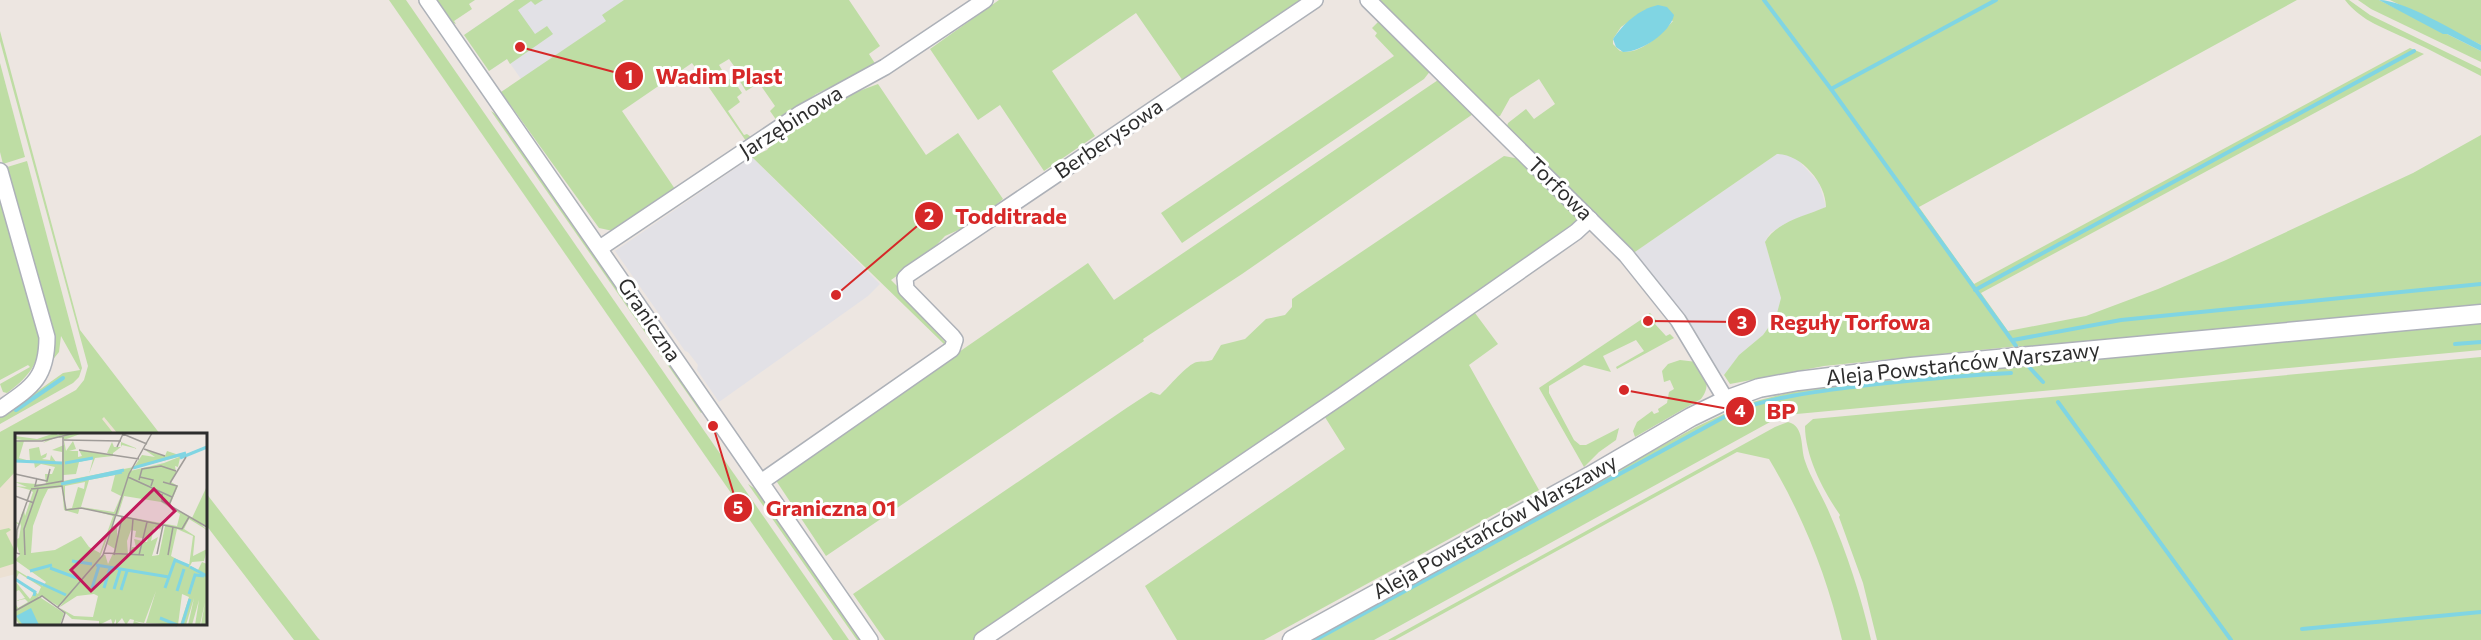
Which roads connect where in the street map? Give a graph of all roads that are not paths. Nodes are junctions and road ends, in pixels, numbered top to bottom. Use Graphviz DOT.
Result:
graph roads {
  1 [pos="427,0"];
  2 [pos="985,0"];
  3 [pos="1315,0"];
  4 [pos="1368,0"];
  5 [pos="0,174"];
  6 [pos="1590,219"];
  7 [pos="600,248"];
  8 [pos="2481,314"];
  9 [pos="1726,400"];
  10 [pos="0,409"];
  11 [pos="761,483"];
  12 [pos="870,640"];
  13 [pos="982,640"];
  14 [pos="1292,640"];
  1 -- 7 [label="street, Graniczna"];
  2 -- 7 [label="street, Jarzębinowa"];
  3 -- 11 [label="street, Berberysowa"];
  4 -- 6 [label="street, Torfowa"];
  5 -- 10 [label="street"];
  6 -- 9 [label="street, Torfowa"];
  6 -- 13 [label="street"];
  7 -- 11 [label="street, Graniczna"];
  8 -- 9 [label="street, Aleja Powstańców Warszawy"];
  9 -- 14 [label="street, Aleja Powstańców Warszawy"];
  11 -- 12 [label="street, Graniczna"];
}
